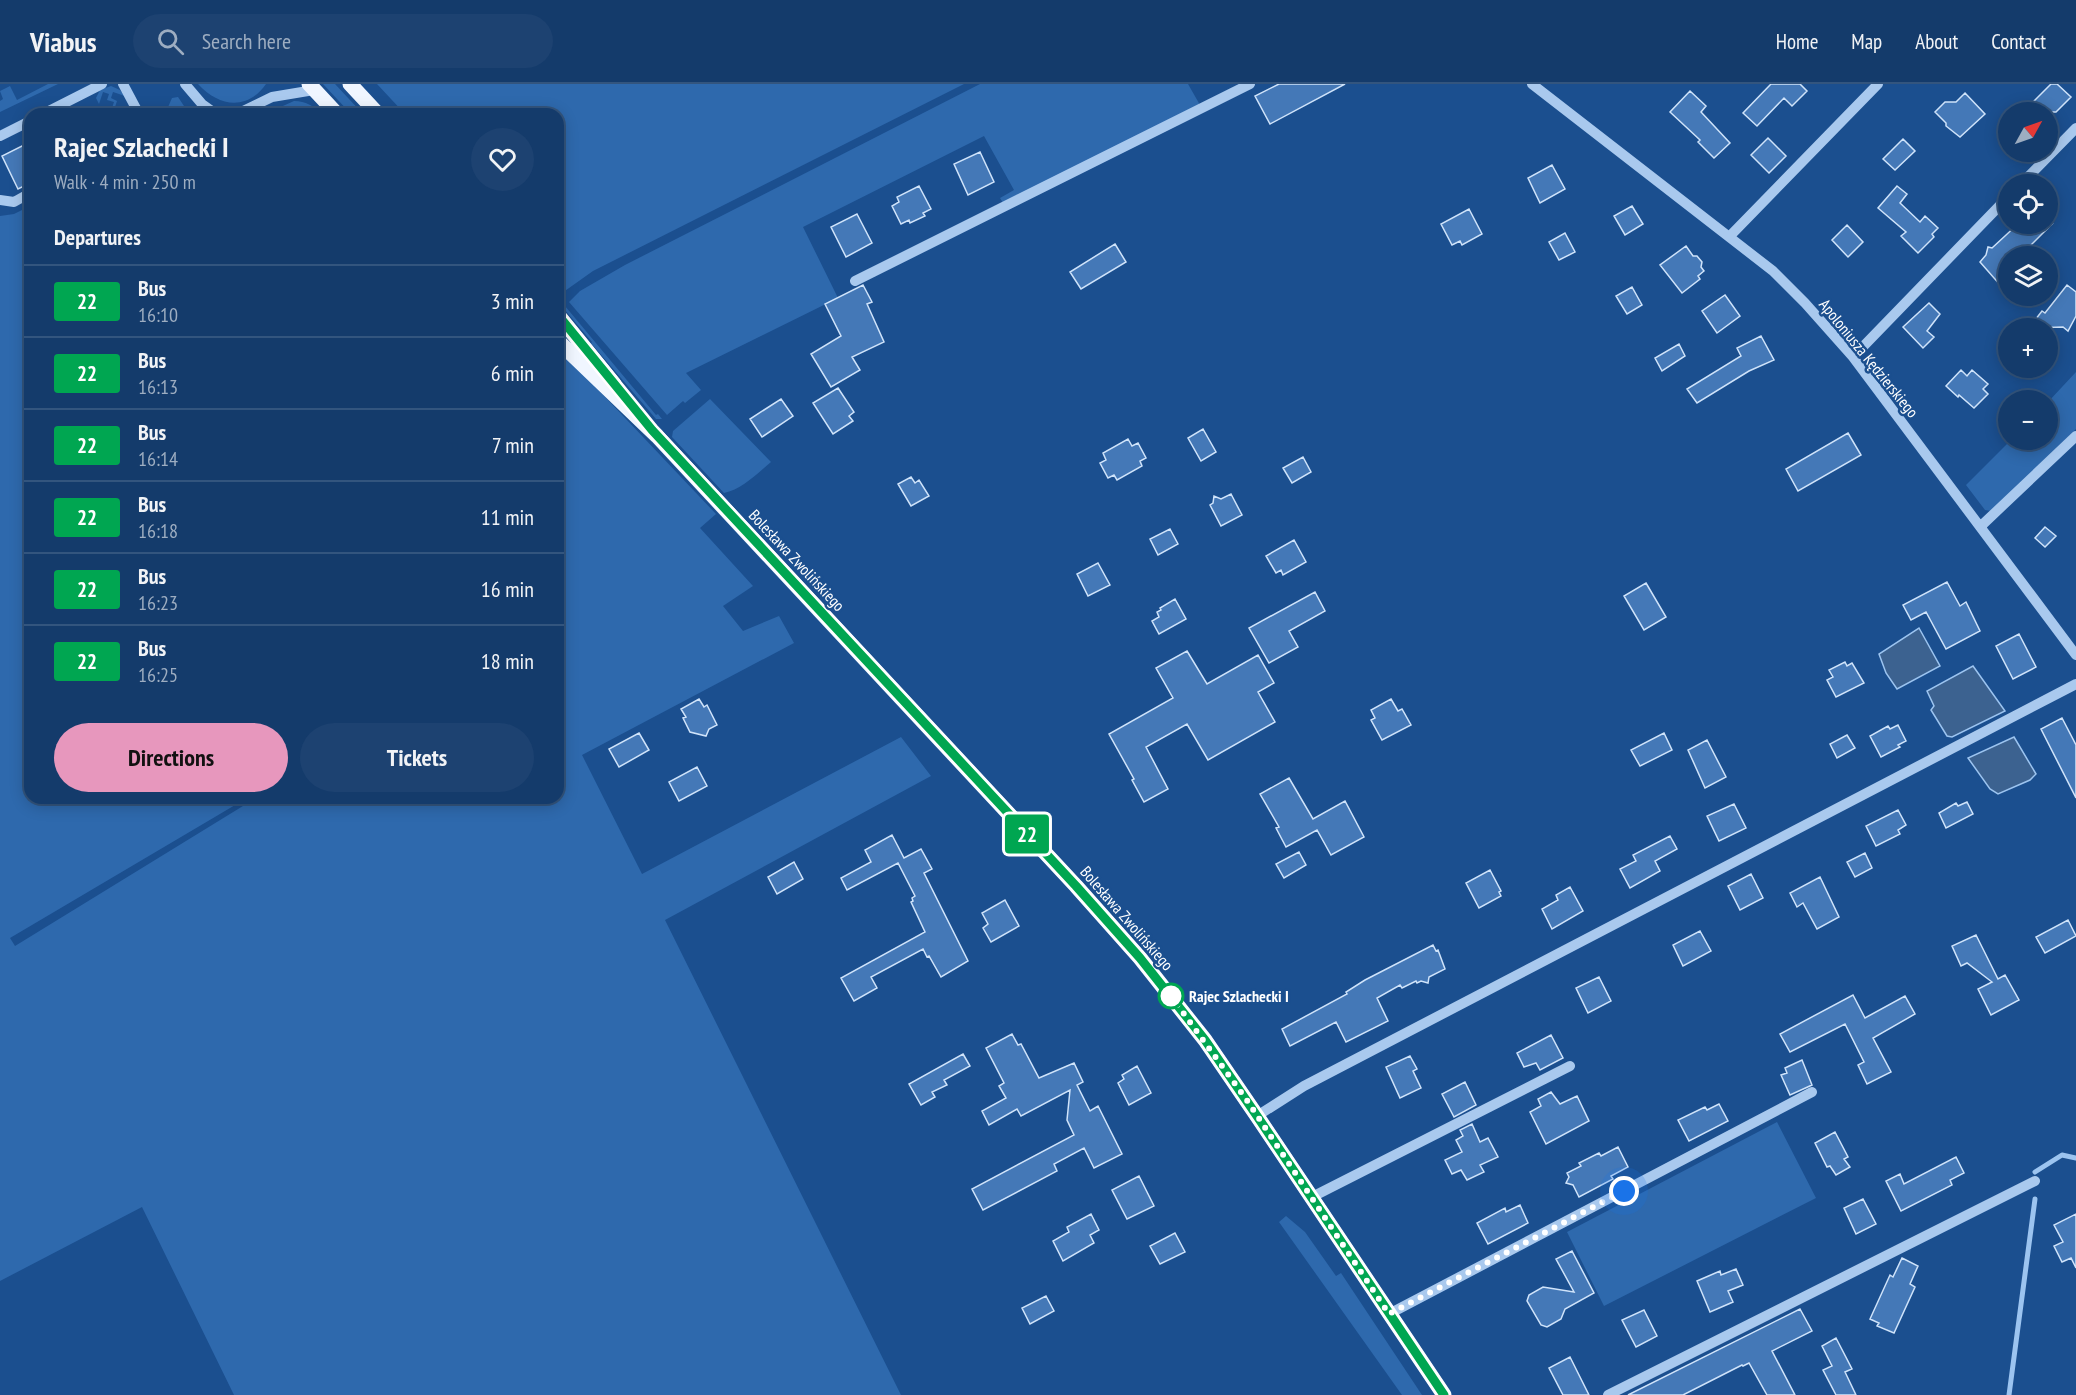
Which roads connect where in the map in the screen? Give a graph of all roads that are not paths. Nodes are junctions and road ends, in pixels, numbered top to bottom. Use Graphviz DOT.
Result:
graph roads {
  1 [pos="102,84"];
  2 [pos="123,84"];
  3 [pos="185,84"];
  4 [pos="277,84"];
  5 [pos="350,84"];
  6 [pos="1250,84"];
  7 [pos="1532,84"];
  8 [pos="1878,84"];
  9 [pos="311,87"];
  10 [pos="272,97"];
  11 [pos="55,108"];
  12 [pos="136,108"];
  13 [pos="208,108"];
  14 [pos="249,108"];
  15 [pos="331,108"];
  16 [pos="372,108"];
  17 [pos="24,124"];
  18 [pos="2076,128"];
  19 [pos="0,136"];
  20 [pos="2031,174"];
  21 [pos="24,197"];
  22 [pos="0,200"];
  23 [pos="1998,207"];
  24 [pos="1729,237"];
  25 [pos="855,281"];
  26 [pos="564,322"];
  27 [pos="564,347"];
  28 [pos="1852,357"];
  29 [pos="652,430"];
  30 [pos="2076,436"];
  31 [pos="1981,526"];
  32 [pos="2076,654"];
  33 [pos="2076,684"];
  34 [pos="1570,1066"];
  35 [pos="1812,1092"];
  36 [pos="1257,1116"];
  37 [pos="2035,1181"];
  38 [pos="1312,1197"];
  39 [pos="1389,1314"];
  40 [pos="1444,1395"];
  41 [pos="1608,1395"];
  1 -- 11 [label="street"];
  2 -- 12 [label="street"];
  3 -- 13 [label="street"];
  4 -- 10 [label="street"];
  5 -- 16 [label="main road"];
  6 -- 25 [label="street"];
  7 -- 24 [label="street, Apoloniusza Kędzierskiego"];
  8 -- 24 [label="street"];
  9 -- 10 [label="street"];
  9 -- 15 [label="main road"];
  10 -- 14 [label="street"];
  17 -- 19 [label="street"];
  18 -- 20 [label="street"];
  21 -- 22 [label="street"];
  23 -- 28 [label="street"];
  24 -- 28 [label="street, Apoloniusza Kędzierskiego"];
  26 -- 29 [label="main road, Bolesława Zwolińskiego"];
  27 -- 29 [label="main road, Bolesława Zwolińskiego"];
  28 -- 31 [label="street, Apoloniusza Kędzierskiego"];
  29 -- 36 [label="main road, Bolesława Zwolińskiego"];
  30 -- 31 [label="street"];
  31 -- 32 [label="street, Apoloniusza Kędzierskiego"];
  33 -- 36 [label="street"];
  34 -- 38 [label="street"];
  35 -- 39 [label="street"];
  36 -- 38 [label="main road, Bolesława Zwolińskiego"];
  37 -- 41 [label="street"];
  38 -- 39 [label="main road, Bolesława Zwolińskiego"];
  39 -- 40 [label="main road, Bolesława Zwolińskiego"];
}
